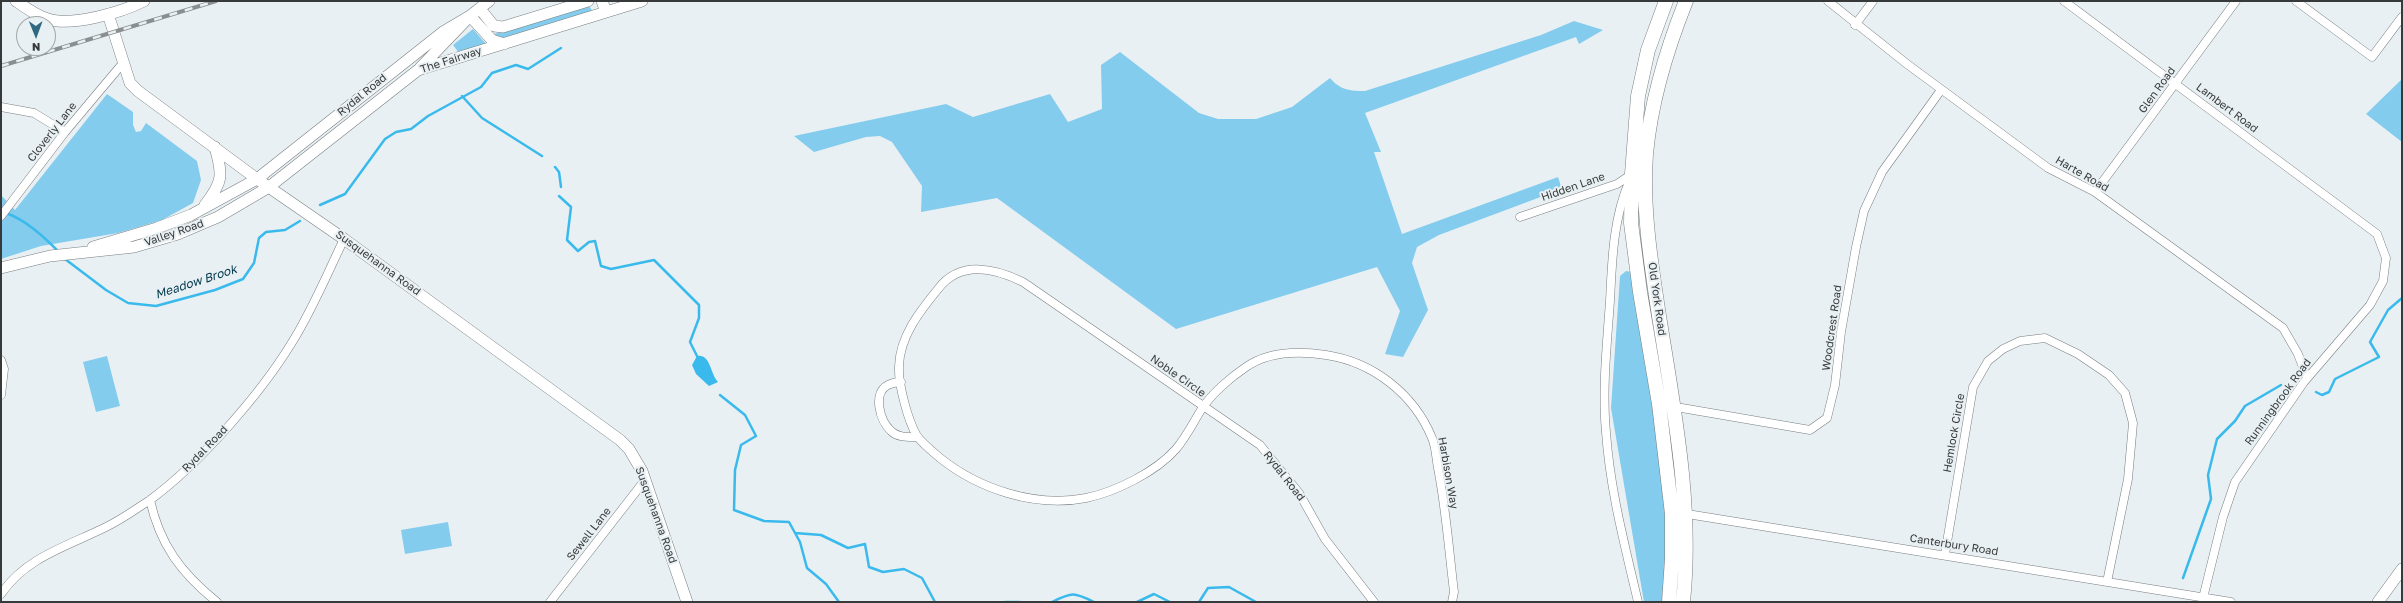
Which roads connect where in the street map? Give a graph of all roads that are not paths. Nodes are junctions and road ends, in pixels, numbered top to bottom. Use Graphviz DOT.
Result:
graph roads {
  1 [pos="16,1"];
  2 [pos="144,1"];
  3 [pos="489,1"];
  4 [pos="588,1"];
  5 [pos="602,1"];
  6 [pos="642,1"];
  7 [pos="1666,1"];
  8 [pos="1686,1"];
  9 [pos="1828,1"];
  10 [pos="1873,1"];
  11 [pos="2064,1"];
  12 [pos="2236,1"];
  13 [pos="2296,1"];
  14 [pos="480,8"];
  15 [pos="606,12"];
  16 [pos="108,14"];
  17 [pos="470,16"];
  18 [pos="2402,17"];
  19 [pos="1855,25"];
  20 [pos="504,44"];
  21 [pos="123,63"];
  22 [pos="418,70"];
  23 [pos="2176,84"];
  24 [pos="1941,90"];
  25 [pos="1,107"];
  26 [pos="65,132"];
  27 [pos="215,147"];
  28 [pos="1632,174"];
  29 [pos="257,179"];
  30 [pos="269,187"];
  31 [pos="2095,192"];
  32 [pos="204,208"];
  33 [pos="1,216"];
  34 [pos="1520,218"];
  35 [pos="2377,234"];
  36 [pos="344,239"];
  37 [pos="71,253"];
  38 [pos="1,268"];
  39 [pos="1,360"];
  40 [pos="2307,378"];
  41 [pos="901,382"];
  42 [pos="1,395"];
  43 [pos="1659,404"];
  44 [pos="1673,406"];
  45 [pos="1202,407"];
  46 [pos="918,436"];
  47 [pos="646,480"];
  48 [pos="150,500"];
  49 [pos="1679,513"];
  50 [pos="1945,554"];
  51 [pos="2402,569"];
  52 [pos="2107,582"];
  53 [pos="1,594"];
  54 [pos="2203,598"];
  55 [pos="217,602"];
  56 [pos="550,602"];
  57 [pos="687,602"];
  58 [pos="1374,602"];
  59 [pos="1452,602"];
  60 [pos="1638,602"];
  61 [pos="1669,602"];
  62 [pos="1683,602"];
  63 [pos="2231,602"];
  64 [pos="2378,602"];
  1 -- 16 [label="main road"];
  2 -- 16 [label="main road"];
  3 -- 14 [label="main road, Rydal Road"];
  4 -- 14 [label="main road"];
  5 -- 15 [label="main road"];
  6 -- 15 [label="main road, The Fairway"];
  7 -- 28 [label="highway, Old York Road"];
  8 -- 44 [label="highway, Old York Road"];
  9 -- 19 [label="street, Harte Road"];
  10 -- 19 [label="street"];
  11 -- 23 [label="street, Lambert Road"];
  12 -- 23 [label="street, Glen Road"];
  13 -- 18 [label="street"];
  14 -- 17 [label="main road, Rydal Road"];
  15 -- 20 [label="main road, The Fairway"];
  16 -- 21 [label="main road, Susquehanna Road"];
  17 -- 20 [label="main road"];
  17 -- 22 [label="main road, Rydal Road"];
  17 -- 29 [label="main road, Rydal Road"];
  19 -- 24 [label="street, Harte Road"];
  20 -- 22 [label="main road, The Fairway"];
  21 -- 26 [label="street, Cloverly Lane"];
  21 -- 27 [label="main road, Susquehanna Road"];
  22 -- 30 [label="main road, The Fairway"];
  23 -- 31 [label="street, Glen Road"];
  23 -- 35 [label="street, Lambert Road"];
  24 -- 31 [label="street, Harte Road"];
  24 -- 44 [label="street, Woodcrest Road"];
  25 -- 26 [label="street"];
  26 -- 33 [label="street, Cloverly Lane"];
  27 -- 29 [label="main road, Susquehanna Road"];
  27 -- 32 [label="main road"];
  28 -- 34 [label="street, Hidden Lane"];
  28 -- 43 [label="highway, Old York Road"];
  28 -- 60 [label="street"];
  29 -- 30 [label="main road, Susquehanna Road"];
  29 -- 32 [label="main road, Valley Road"];
  30 -- 36 [label="main road, Susquehanna Road"];
  30 -- 37 [label="main road, Valley Road"];
  31 -- 40 [label="street, Harte Road"];
  32 -- 37 [label="main road, Valley Road"];
  35 -- 40 [label="street, Runningbrook Road"];
  36 -- 47 [label="main road, Susquehanna Road"];
  36 -- 48 [label="street, Rydal Road"];
  37 -- 38 [label="main road, Valley Road"];
  39 -- 42 [label="street"];
  40 -- 54 [label="street, Runningbrook Road"];
  41 -- 45 [label="street, Noble Circle"];
  41 -- 46 [label="street, Noble Circle"];
  41 -- 46 [label="street"];
  43 -- 44 [label="street, Woodcrest Road"];
  43 -- 49 [label="highway, Old York Road"];
  44 -- 49 [label="highway, Old York Road"];
  45 -- 46 [label="street, Noble Circle"];
  45 -- 58 [label="street, Rydal Road"];
  45 -- 59 [label="street, Harbison Way"];
  47 -- 56 [label="street, Sewell Lane"];
  47 -- 57 [label="main road, Susquehanna Road"];
  48 -- 53 [label="street, Rydal Road"];
  48 -- 55 [label="street"];
  49 -- 50 [label="street, Canterbury Road"];
  49 -- 61 [label="highway, Old York Road"];
  49 -- 62 [label="highway, Old York Road"];
  50 -- 52 [label="street, Canterbury Road"];
  50 -- 52 [label="street, Hemlock Circle"];
  51 -- 64 [label="main road"];
  52 -- 54 [label="street, Canterbury Road"];
  54 -- 63 [label="street, Canterbury Road"];
}
